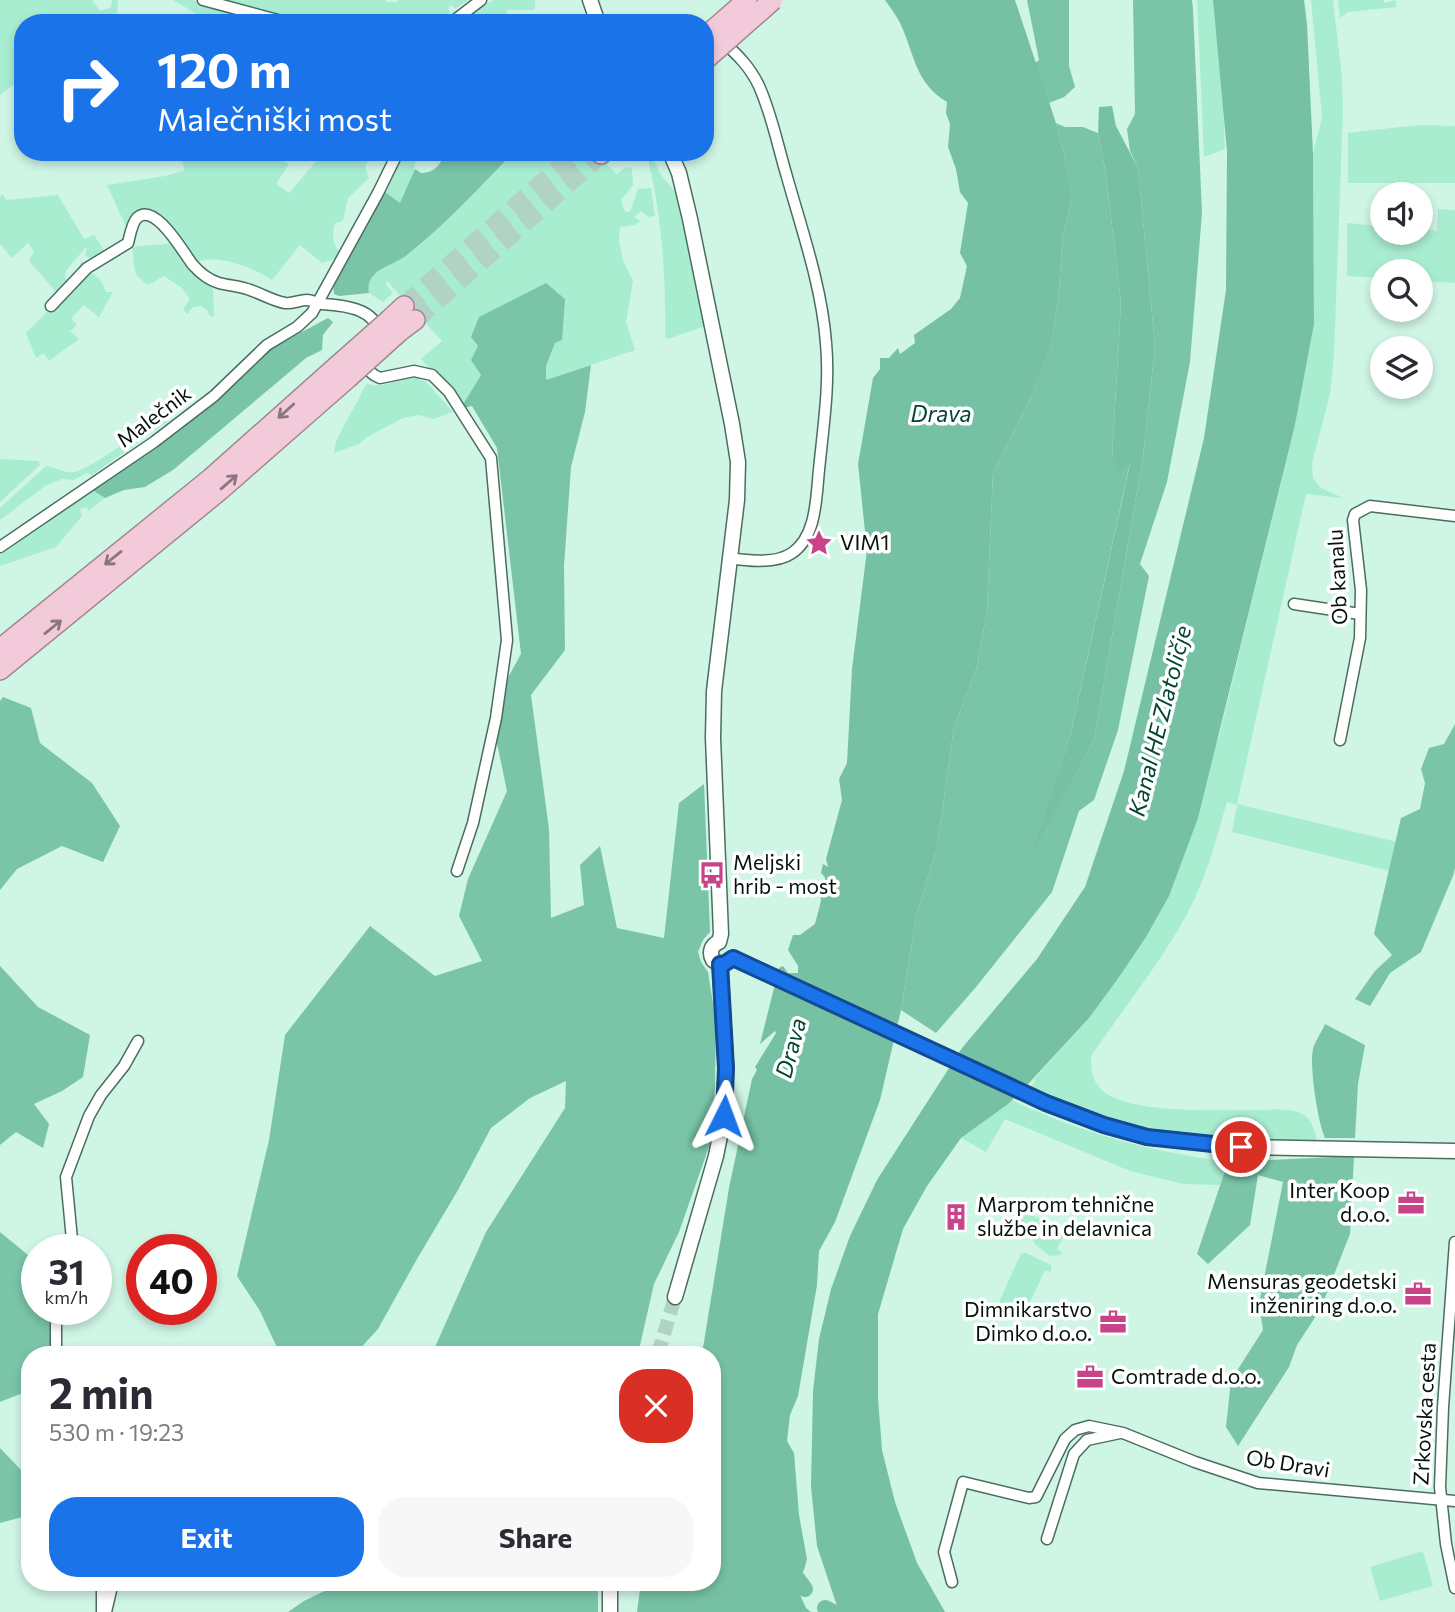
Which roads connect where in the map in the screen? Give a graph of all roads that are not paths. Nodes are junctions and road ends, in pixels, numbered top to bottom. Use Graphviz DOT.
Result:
graph roads {
  1 [pos="203,0"];
  2 [pos="481,0"];
  3 [pos="747,0"];
  4 [pos="773,0"];
  5 [pos="255,14"];
  6 [pos="463,14"];
  7 [pos="714,29"];
  8 [pos="714,35"];
  9 [pos="714,52"];
  10 [pos="394,161"];
  11 [pos="674,161"];
  12 [pos="318,304"];
  13 [pos="51,306"];
  14 [pos="409,313"];
  15 [pos="343,372"];
  16 [pos="1455,516"];
  17 [pos="0,547"];
  18 [pos="730,558"];
  19 [pos="1294,604"];
  20 [pos="1360,614"];
  21 [pos="0,649"];
  22 [pos="0,670"];
  23 [pos="1340,740"];
  24 [pos="457,871"];
  25 [pos="732,962"];
  26 [pos="138,1041"];
  27 [pos="1455,1151"];
  28 [pos="71,1234"];
  29 [pos="1455,1241"];
  30 [pos="675,1297"];
  31 [pos="56,1325"];
  32 [pos="56,1346"];
  33 [pos="1123,1433"];
  34 [pos="1441,1501"];
  35 [pos="1455,1501"];
  36 [pos="1047,1539"];
  37 [pos="952,1581"];
  38 [pos="1455,1588"];
  39 [pos="103,1591"];
  40 [pos="110,1591"];
  41 [pos="610,1591"];
  42 [pos="104,1612"];
  43 [pos="610,1612"];
  1 -- 5 [label="street"];
  2 -- 6 [label="street"];
  3 -- 7 [label="highway, bridge"];
  4 -- 9 [label="highway, bridge"];
  8 -- 18 [label="street"];
  10 -- 12 [label="street, Malečnik"];
  11 -- 18 [label="street"];
  12 -- 13 [label="street"];
  12 -- 17 [label="street, Malečnik"];
  12 -- 24 [label="street"];
  14 -- 15 [label="highway, bridge"];
  15 -- 21 [label="highway, one-way"];
  22 -- 15 [label="highway, one-way"];
  16 -- 20 [label="street, Ob kanalu"];
  18 -- 25 [label="street"];
  19 -- 20 [label="street"];
  20 -- 23 [label="street, Ob kanalu"];
  25 -- 27 [label="street"];
  25 -- 30 [label="street"];
  26 -- 28 [label="street"];
  29 -- 34 [label="street, Zrkovska cesta"];
  31 -- 32 [label="street"];
  33 -- 34 [label="street, Ob Dravi"];
  33 -- 36 [label="street"];
  33 -- 37 [label="street, Ob Dravi"];
  34 -- 35 [label="street, Ob Dravi"];
  34 -- 38 [label="street, Zrkovska cesta"];
  39 -- 42 [label="street"];
  40 -- 42 [label="street"];
  41 -- 43 [label="street"];
}
